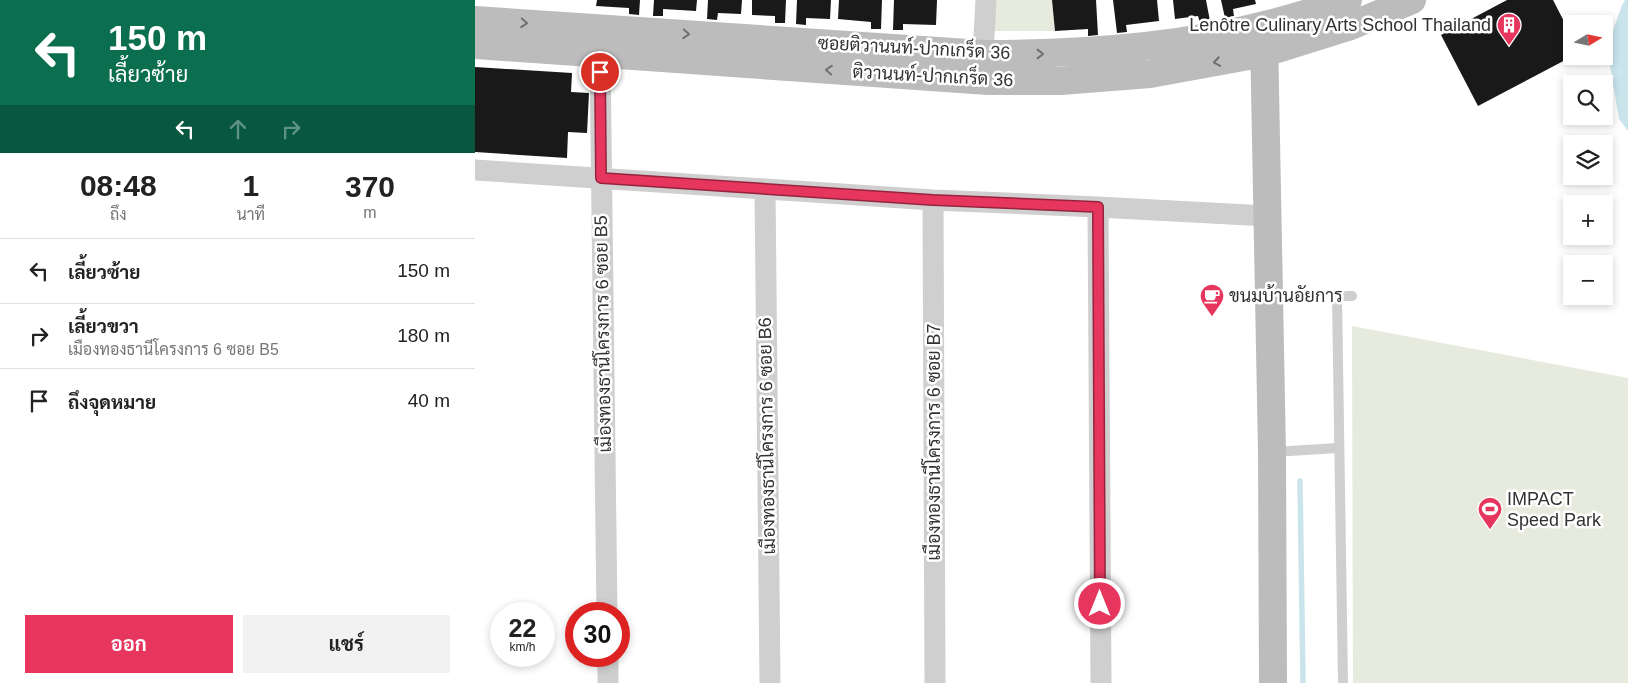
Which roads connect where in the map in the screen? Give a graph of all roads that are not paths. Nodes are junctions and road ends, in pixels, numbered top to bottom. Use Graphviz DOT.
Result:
graph roads {
  1 [pos="986,0"];
  2 [pos="1348,0"];
  3 [pos="1412,0"];
  4 [pos="475,20"];
  5 [pos="1264,40"];
  6 [pos="475,45"];
  7 [pos="600,54"];
  8 [pos="983,54"];
  9 [pos="475,170"];
  10 [pos="601,178"];
  11 [pos="765,189"];
  12 [pos="933,200"];
  13 [pos="1098,207"];
  14 [pos="1267,216"];
  15 [pos="1352,296"];
  16 [pos="1339,448"];
  17 [pos="1272,452"];
  18 [pos="607,602"];
  19 [pos="608,667"];
  20 [pos="608,683"];
  21 [pos="770,683"];
  22 [pos="935,683"];
  23 [pos="1101,683"];
  24 [pos="1273,683"];
  25 [pos="1343,683"];
  1 -- 8 [label="street"];
  2 -- 5 [label="street, ซอยติวานนท์-ปากเกร็ด 36"];
  3 -- 5 [label="street, ซอยติวานนท์-ปากเกร็ด 36"];
  4 -- 8 [label="street, ซอยติวานนท์-ปากเกร็ด 36, one-way"];
  5 -- 7 [label="street, ติวานนท์-ปากเกร็ด 36, one-way"];
  8 -- 5 [label="street, ซอยติวานนท์-ปากเกร็ด 36, one-way"];
  5 -- 14 [label="street"];
  6 -- 7 [label="street"];
  7 -- 10 [label="street, เมืองทองธานีโครงการ 6 ซอย B5"];
  9 -- 10 [label="street"];
  10 -- 11 [label="street"];
  10 -- 18 [label="street, เมืองทองธานีโครงการ 6 ซอย B5"];
  11 -- 12 [label="street"];
  11 -- 21 [label="street, เมืองทองธานีโครงการ 6 ซอย B6"];
  12 -- 13 [label="street"];
  12 -- 22 [label="street, เมืองทองธานีโครงการ 6 ซอย B7"];
  13 -- 14 [label="street"];
  13 -- 23 [label="street"];
  14 -- 17 [label="street"];
  15 -- 16 [label="lane"];
  16 -- 17 [label="lane"];
  16 -- 25 [label="lane"];
  17 -- 24 [label="street"];
  19 -- 20 [label="street"];
}
